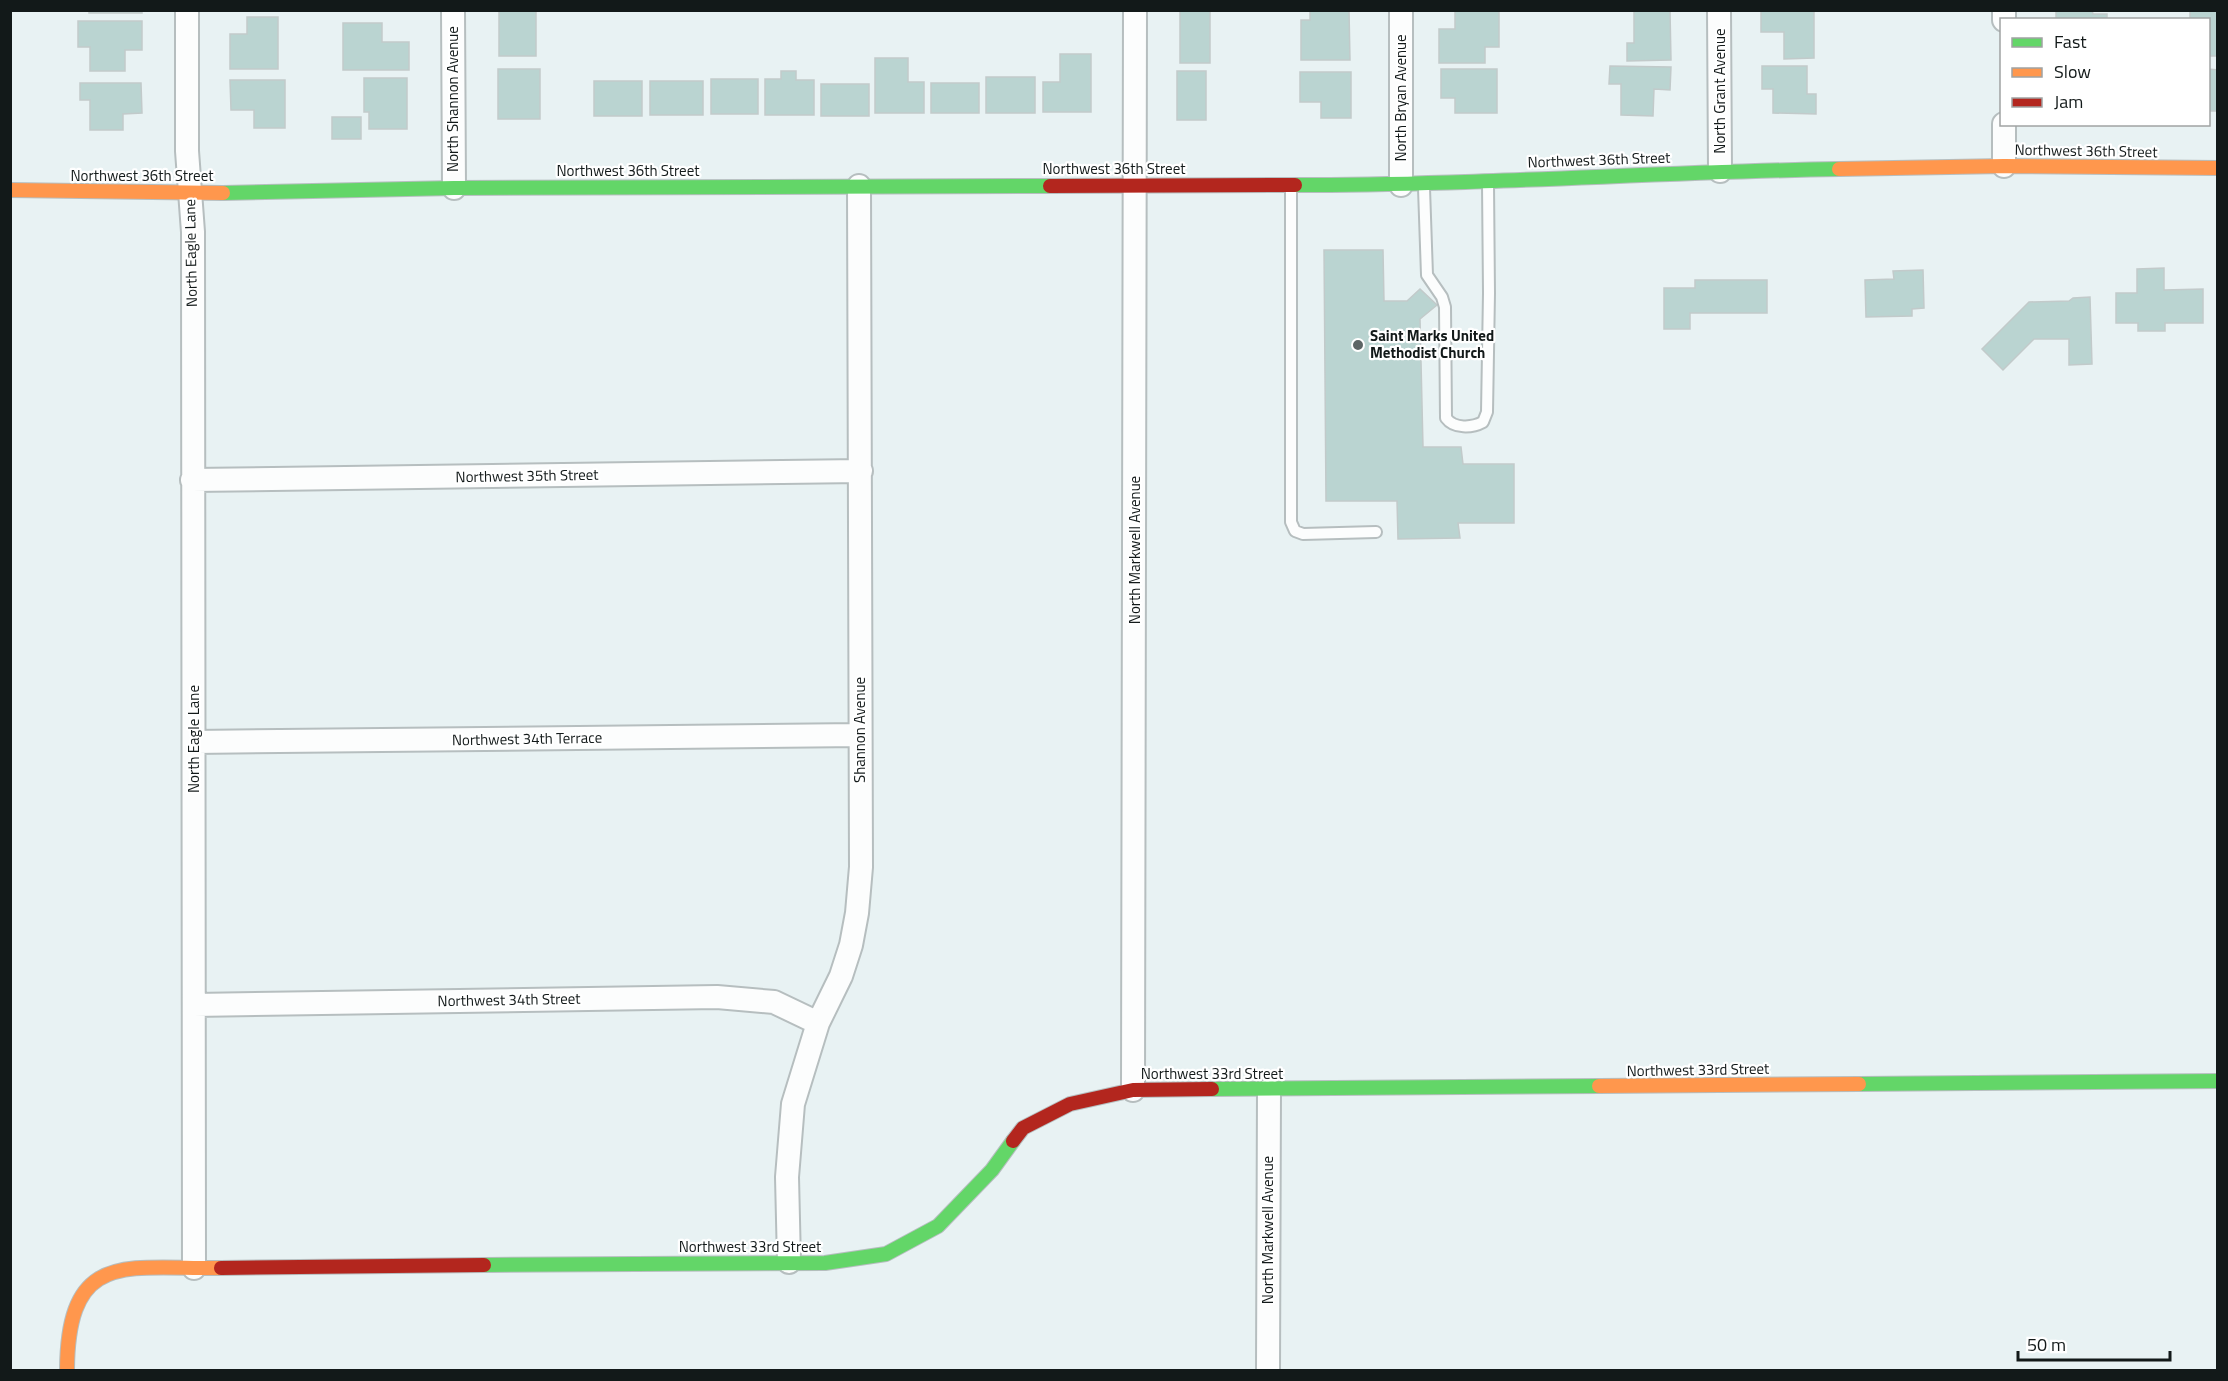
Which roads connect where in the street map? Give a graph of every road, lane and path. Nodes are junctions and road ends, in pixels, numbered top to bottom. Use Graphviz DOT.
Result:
graph roads {
  1 [pos="187,10"];
  2 [pos="453,10"];
  3 [pos="1135,10"];
  4 [pos="1401,10"];
  5 [pos="1719,10"];
  6 [pos="2004,126"];
  7 [pos="2004,166"];
  8 [pos="2217,168"];
  9 [pos="1720,171"];
  10 [pos="1488,182"];
  11 [pos="1424,184"];
  12 [pos="1291,185"];
  13 [pos="1401,185"];
  14 [pos="859,186"];
  15 [pos="1135,186"];
  16 [pos="454,188"];
  17 [pos="10,190"];
  18 [pos="190,194"];
  19 [pos="861,471"];
  20 [pos="192,480"];
  21 [pos="1376,532"];
  22 [pos="860,735"];
  23 [pos="194,742"];
  24 [pos="194,1005"];
  25 [pos="818,1023"];
  26 [pos="2217,1081"];
  27 [pos="1133,1090"];
  28 [pos="1269,1090"];
  29 [pos="789,1262"];
  30 [pos="194,1268"];
  31 [pos="67,1371"];
  32 [pos="1268,1371"];
  1 -- 18 [label="street, North Eagle Lane"];
  2 -- 16 [label="street, North Shannon Avenue"];
  3 -- 15 [label="street, North Markwell Avenue"];
  4 -- 13 [label="street, North Bryan Avenue"];
  5 -- 9 [label="street, North Grant Avenue"];
  6 -- 7 [label="street"];
  7 -- 8 [label="street, Northwest 36th Street"];
  7 -- 9 [label="street, Northwest 36th Street"];
  9 -- 10 [label="street, Northwest 36th Street"];
  10 -- 11 [label="street, Northwest 36th Street"];
  10 -- 11 [label="lane"];
  11 -- 13 [label="street, Northwest 36th Street"];
  12 -- 13 [label="street, Northwest 36th Street"];
  12 -- 15 [label="street, Northwest 36th Street"];
  12 -- 21 [label="lane"];
  14 -- 15 [label="street, Northwest 36th Street"];
  14 -- 16 [label="street, Northwest 36th Street"];
  14 -- 19 [label="street, Shannon Avenue"];
  15 -- 27 [label="street, North Markwell Avenue"];
  16 -- 18 [label="street, Northwest 36th Street"];
  17 -- 18 [label="street, Northwest 36th Street"];
  18 -- 20 [label="street, North Eagle Lane"];
  19 -- 20 [label="street, Northwest 35th Street"];
  19 -- 22 [label="street, Shannon Avenue"];
  20 -- 23 [label="street, North Eagle Lane"];
  22 -- 23 [label="street, Northwest 34th Terrace"];
  22 -- 25 [label="street, Shannon Avenue"];
  23 -- 24 [label="street, North Eagle Lane"];
  24 -- 25 [label="street, Northwest 34th Street"];
  24 -- 30 [label="street, North Eagle Lane"];
  25 -- 29 [label="street, Shannon Avenue"];
  26 -- 28 [label="street, Northwest 33rd Street"];
  27 -- 28 [label="street, Northwest 33rd Street"];
  27 -- 29 [label="street, Northwest 33rd Street"];
  28 -- 32 [label="street, North Markwell Avenue"];
  29 -- 30 [label="street, Northwest 33rd Street"];
  30 -- 31 [label="street"];
}
